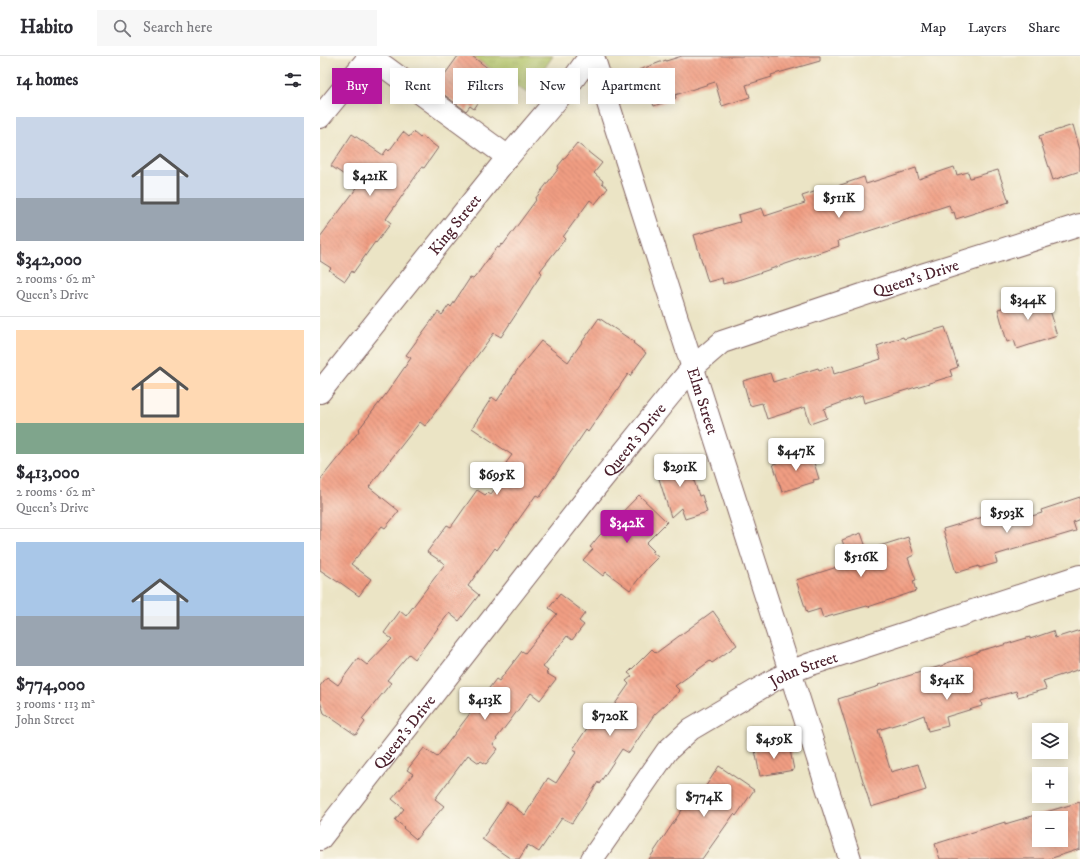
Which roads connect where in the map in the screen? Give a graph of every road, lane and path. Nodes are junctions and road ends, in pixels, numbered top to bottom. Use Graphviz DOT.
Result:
graph roads {
  1 [pos="370,56"];
  2 [pos="590,56"];
  3 [pos="593,56"];
  4 [pos="320,117"];
  5 [pos="508,158"];
  6 [pos="1080,225"];
  7 [pos="693,367"];
  8 [pos="320,392"];
  9 [pos="1080,576"];
  10 [pos="790,672"];
  11 [pos="320,839"];
  12 [pos="592,859"];
  13 [pos="850,859"];
  1 -- 4 [label="street"];
  1 -- 5 [label="street"];
  2 -- 5 [label="street, King Street"];
  3 -- 7 [label="street, Elm Street"];
  5 -- 8 [label="street, King Street"];
  6 -- 7 [label="street, Queen's Drive"];
  7 -- 10 [label="street, Elm Street"];
  7 -- 11 [label="street, Queen's Drive"];
  9 -- 10 [label="street, John Street"];
  10 -- 12 [label="street, John Street"];
  10 -- 13 [label="street, Elm Street"];
}
